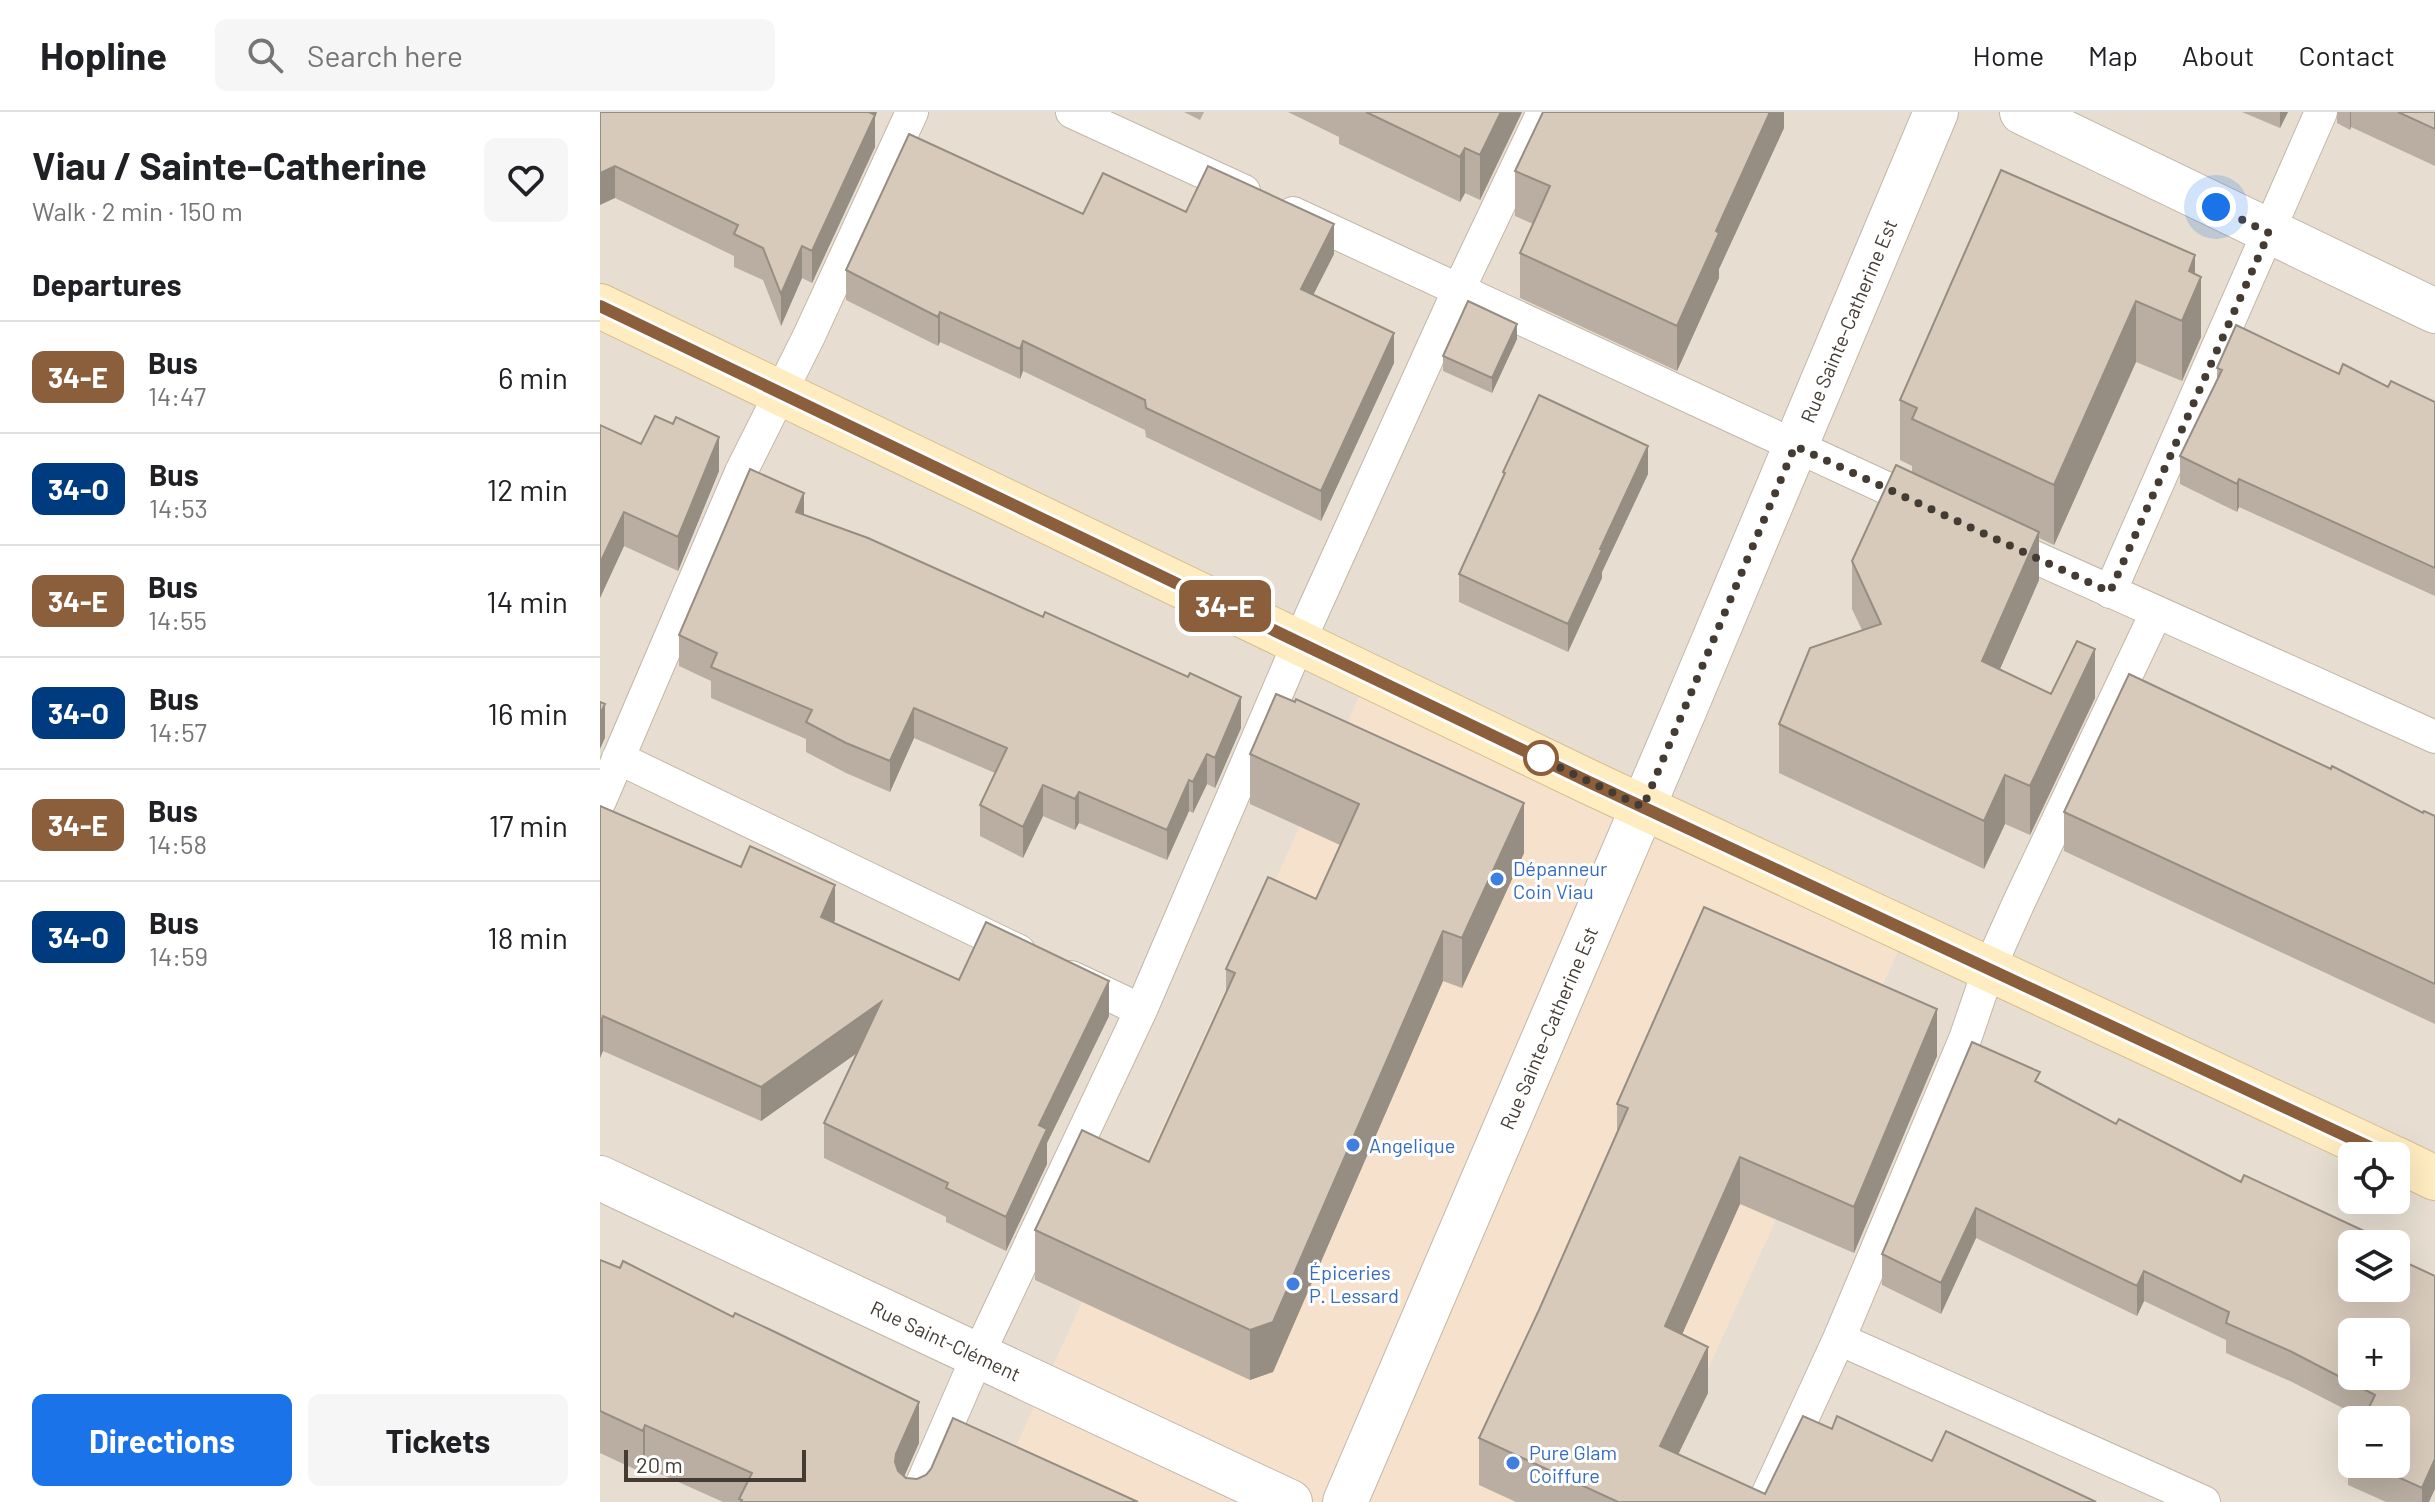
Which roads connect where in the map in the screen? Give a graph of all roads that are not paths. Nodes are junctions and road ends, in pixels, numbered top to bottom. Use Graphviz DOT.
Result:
graph roads {
  1 [pos="912,112"];
  2 [pos="1072,112"];
  3 [pos="1543,112"];
  4 [pos="1936,112"];
  5 [pos="2022,112"];
  6 [pos="2321,112"];
  7 [pos="2269,233"];
  8 [pos="1459,289"];
  9 [pos="600,306"];
  10 [pos="2435,311"];
  11 [pos="782,394"];
  12 [pos="1795,446"];
  13 [pos="2110,592"];
  14 [pos="2156,613"];
  15 [pos="1299,642"];
  16 [pos="2435,737"];
  17 [pos="618,758"];
  18 [pos="600,801"];
  19 [pos="1643,807"];
  20 [pos="1989,969"];
  21 [pos="1141,1010"];
  22 [pos="2359,1142"];
  23 [pos="2410,1166"];
  24 [pos="600,1178"];
  25 [pos="2435,1178"];
  26 [pos="1839,1339"];
  27 [pos="978,1355"];
  28 [pos="914,1502"];
  29 [pos="1290,1502"];
  30 [pos="1345,1502"];
  31 [pos="1764,1502"];
  32 [pos="2204,1502"];
  1 -- 11 [label="lane"];
  2 -- 8 [label="lane"];
  3 -- 8 [label="lane"];
  4 -- 12 [label="street, Rue Sainte-Catherine Est"];
  5 -- 7 [label="street"];
  6 -- 7 [label="lane"];
  7 -- 10 [label="street"];
  7 -- 13 [label="lane"];
  8 -- 12 [label="lane"];
  8 -- 15 [label="lane"];
  9 -- 11 [label="main road"];
  11 -- 15 [label="main road"];
  11 -- 17 [label="lane"];
  12 -- 13 [label="lane"];
  12 -- 19 [label="street, Rue Sainte-Catherine Est"];
  13 -- 14 [label="lane"];
  14 -- 16 [label="lane"];
  14 -- 20 [label="lane"];
  15 -- 19 [label="main road"];
  15 -- 21 [label="lane"];
  17 -- 18 [label="lane"];
  17 -- 21 [label="lane"];
  19 -- 20 [label="main road"];
  19 -- 30 [label="street, Rue Sainte-Catherine Est"];
  20 -- 22 [label="main road"];
  20 -- 26 [label="lane"];
  21 -- 27 [label="lane"];
  23 -- 25 [label="main road"];
  24 -- 27 [label="street, Rue Saint-Clément"];
  26 -- 31 [label="lane"];
  26 -- 32 [label="lane"];
  27 -- 28 [label="lane"];
  27 -- 29 [label="street, Rue Saint-Clément"];
}
